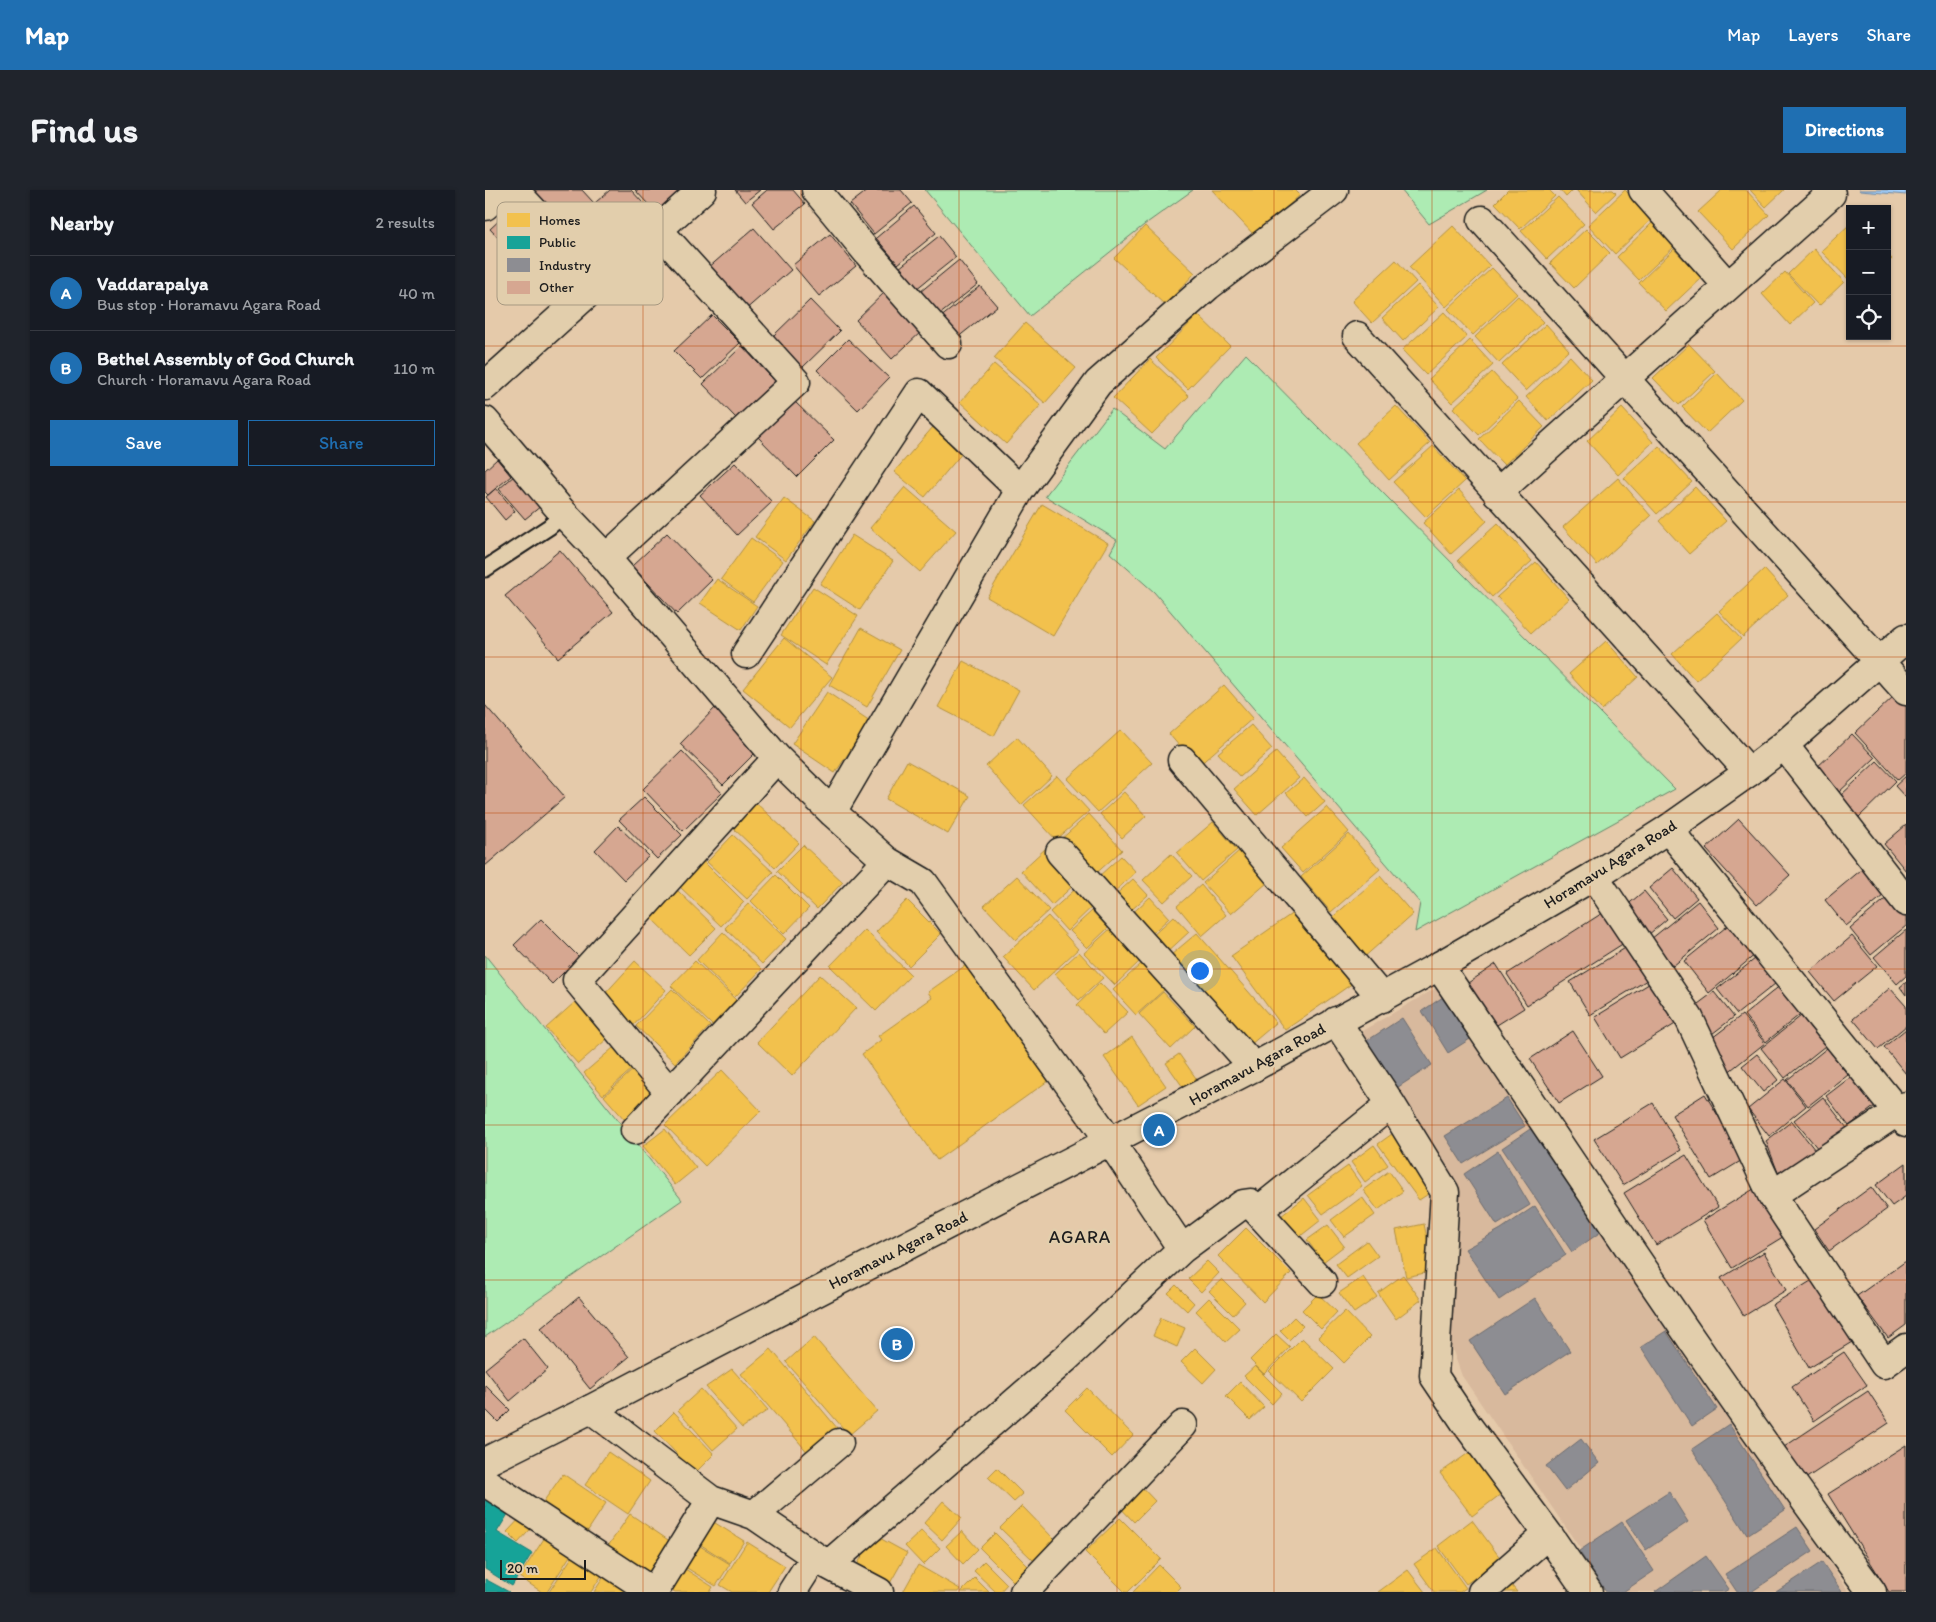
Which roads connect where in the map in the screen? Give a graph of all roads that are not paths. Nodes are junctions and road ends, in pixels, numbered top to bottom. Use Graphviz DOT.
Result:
graph roads {
  1 [pos="504,190"];
  2 [pos="514,190"];
  3 [pos="702,190"];
  4 [pos="815,190"];
  5 [pos="1334,190"];
  6 [pos="1643,190"];
  7 [pos="1831,194"];
  8 [pos="525,202"];
  9 [pos="485,206"];
  10 [pos="1483,220"];
  11 [pos="663,225"];
  12 [pos="663,236"];
  13 [pos="1729,286"];
  14 [pos="575,305"];
  15 [pos="1357,336"];
  16 [pos="948,344"];
  17 [pos="1625,379"];
  18 [pos="485,386"];
  19 [pos="485,421"];
  20 [pos="1020,490"];
  21 [pos="1497,493"];
  22 [pos="564,514"];
  23 [pos="606,558"];
  24 [pos="485,569"];
  25 [pos="1906,638"];
  26 [pos="746,654"];
  27 [pos="1879,662"];
  28 [pos="1906,691"];
  29 [pos="1784,745"];
  30 [pos="777,758"];
  31 [pos="1182,760"];
  32 [pos="1749,772"];
  33 [pos="831,812"];
  34 [pos="1668,829"];
  35 [pos="1060,852"];
  36 [pos="887,861"];
  37 [pos="1594,876"];
  38 [pos="1906,902"];
  39 [pos="1439,966"];
  40 [pos="1382,998"];
  41 [pos="1336,1020"];
  42 [pos="1255,1067"];
  43 [pos="670,1093"];
  44 [pos="1391,1104"];
  45 [pos="1904,1114"];
  46 [pos="635,1130"];
  47 [pos="1110,1141"];
  48 [pos="1773,1195"];
  49 [pos="1257,1211"];
  50 [pos="1181,1249"];
  51 [pos="1322,1282"];
  52 [pos="1906,1348"];
  53 [pos="591,1409"];
  54 [pos="1183,1426"];
  55 [pos="839,1443"];
  56 [pos="485,1462"];
  57 [pos="485,1482"];
  58 [pos="711,1500"];
  59 [pos="754,1515"];
  60 [pos="1548,1534"];
  61 [pos="822,1561"];
  62 [pos="653,1592"];
  63 [pos="792,1592"];
  64 [pos="879,1592"];
  65 [pos="1024,1592"];
  66 [pos="1482,1592"];
  67 [pos="1588,1592"];
  68 [pos="1872,1592"];
  1 -- 9 [label="street"];
  2 -- 8 [label="street"];
  3 -- 11 [label="street"];
  4 -- 16 [label="street"];
  5 -- 20 [label="street"];
  6 -- 13 [label="street"];
  7 -- 13 [label="street"];
  10 -- 17 [label="street"];
  12 -- 23 [label="street"];
  13 -- 17 [label="street"];
  14 -- 18 [label="street"];
  15 -- 21 [label="street"];
  17 -- 21 [label="street"];
  17 -- 27 [label="street"];
  19 -- 22 [label="street"];
  20 -- 26 [label="street"];
  20 -- 33 [label="street"];
  21 -- 32 [label="street"];
  22 -- 23 [label="street"];
  22 -- 24 [label="lane"];
  23 -- 30 [label="street"];
  25 -- 27 [label="street, Horamavu Agara Road"];
  27 -- 28 [label="street"];
  27 -- 29 [label="street, Horamavu Agara Road"];
  29 -- 32 [label="street, Horamavu Agara Road"];
  29 -- 38 [label="street"];
  30 -- 33 [label="street"];
  30 -- 43 [label="street"];
  31 -- 40 [label="street"];
  32 -- 34 [label="street, Horamavu Agara Road"];
  33 -- 36 [label="street"];
  34 -- 37 [label="street, Horamavu Agara Road"];
  34 -- 45 [label="street"];
  35 -- 42 [label="street"];
  36 -- 43 [label="street"];
  36 -- 47 [label="street"];
  37 -- 39 [label="street, Horamavu Agara Road"];
  37 -- 48 [label="street"];
  39 -- 40 [label="street, Horamavu Agara Road"];
  39 -- 68 [label="street"];
  40 -- 41 [label="street, Horamavu Agara Road"];
  41 -- 42 [label="street, Horamavu Agara Road"];
  41 -- 44 [label="street"];
  42 -- 47 [label="street, Horamavu Agara Road"];
  43 -- 46 [label="street"];
  44 -- 49 [label="street"];
  44 -- 60 [label="street"];
  45 -- 48 [label="street"];
  47 -- 50 [label="street"];
  47 -- 53 [label="street, Horamavu Agara Road"];
  48 -- 52 [label="street"];
  49 -- 50 [label="street"];
  49 -- 51 [label="street"];
  50 -- 61 [label="street"];
  53 -- 56 [label="street, Horamavu Agara Road"];
  53 -- 58 [label="street"];
  54 -- 65 [label="street"];
  55 -- 59 [label="street"];
  57 -- 62 [label="street"];
  58 -- 59 [label="street"];
  58 -- 62 [label="street"];
  59 -- 61 [label="street"];
  60 -- 66 [label="street"];
  60 -- 67 [label="street"];
  61 -- 63 [label="street"];
  61 -- 64 [label="street"];
}
